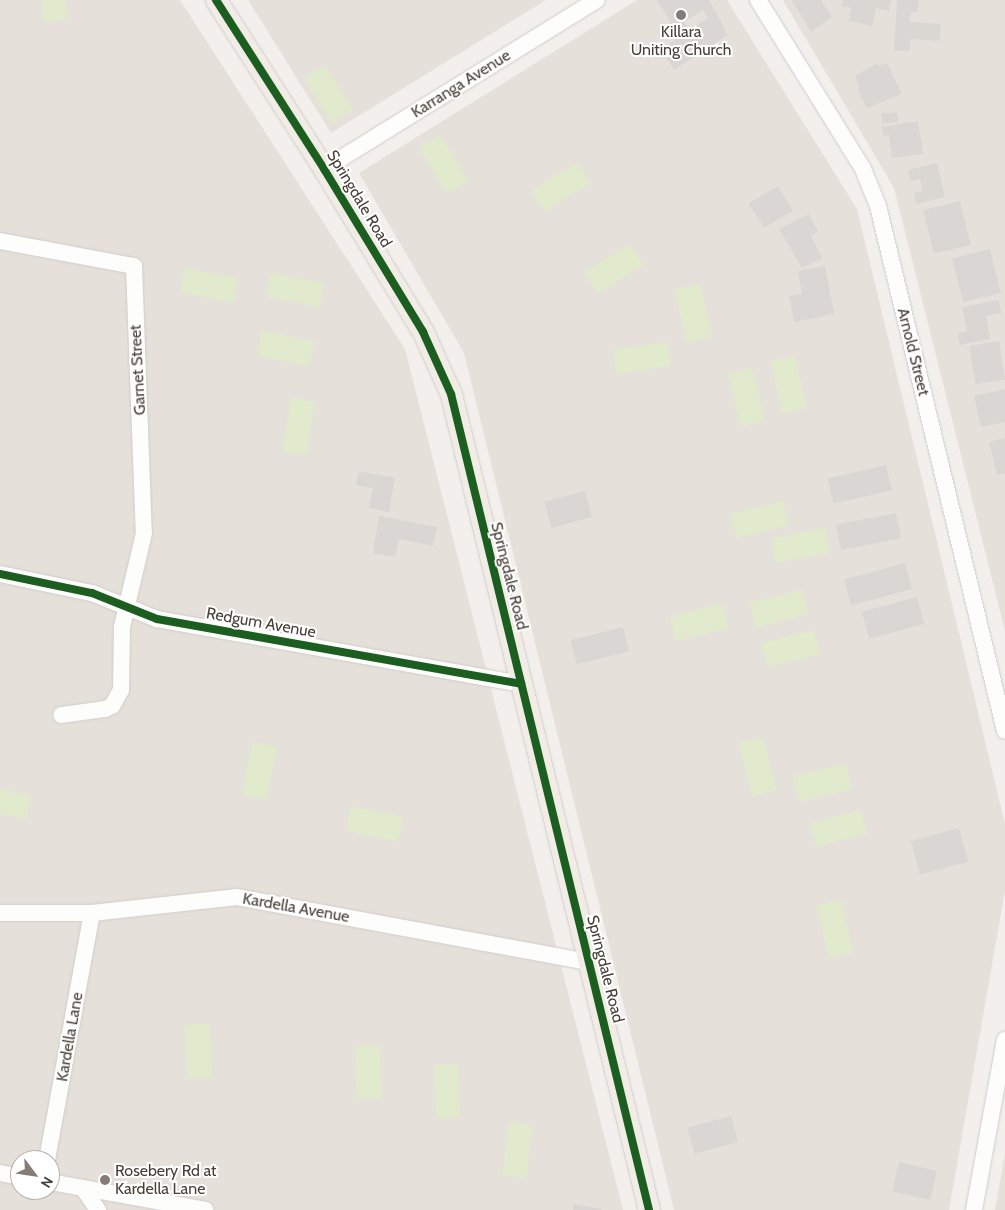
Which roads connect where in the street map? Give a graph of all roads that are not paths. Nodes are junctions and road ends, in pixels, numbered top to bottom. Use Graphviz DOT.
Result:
graph roads {
  1 [pos="216,0"];
  2 [pos="597,0"];
  3 [pos="758,0"];
  4 [pos="324,169"];
  5 [pos="0,241"];
  6 [pos="0,574"];
  7 [pos="127,608"];
  8 [pos="521,684"];
  9 [pos="62,715"];
  10 [pos="1005,731"];
  11 [pos="92,913"];
  12 [pos="0,914"];
  13 [pos="588,962"];
  14 [pos="1005,1040"];
  15 [pos="49,1150"];
  16 [pos="60,1184"];
  17 [pos="83,1188"];
  18 [pos="197,1209"];
  19 [pos="98,1210"];
  20 [pos="649,1210"];
  21 [pos="974,1210"];
  1 -- 4 [label="main road, Springdale Road"];
  2 -- 4 [label="street, Karranga Avenue"];
  3 -- 10 [label="street, Arnold Street"];
  4 -- 8 [label="main road, Springdale Road"];
  5 -- 7 [label="street, Garnet Street"];
  6 -- 7 [label="street, Redgum Avenue"];
  7 -- 8 [label="street, Redgum Avenue"];
  7 -- 9 [label="street"];
  8 -- 13 [label="main road, Springdale Road"];
  11 -- 12 [label="street, Kardella Avenue"];
  11 -- 13 [label="street, Kardella Avenue"];
  11 -- 15 [label="street, Kardella Lane"];
  13 -- 20 [label="main road, Springdale Road"];
  14 -- 21 [label="street"];
  16 -- 17 [label="street"];
  17 -- 18 [label="street"];
  17 -- 19 [label="street"];
}
